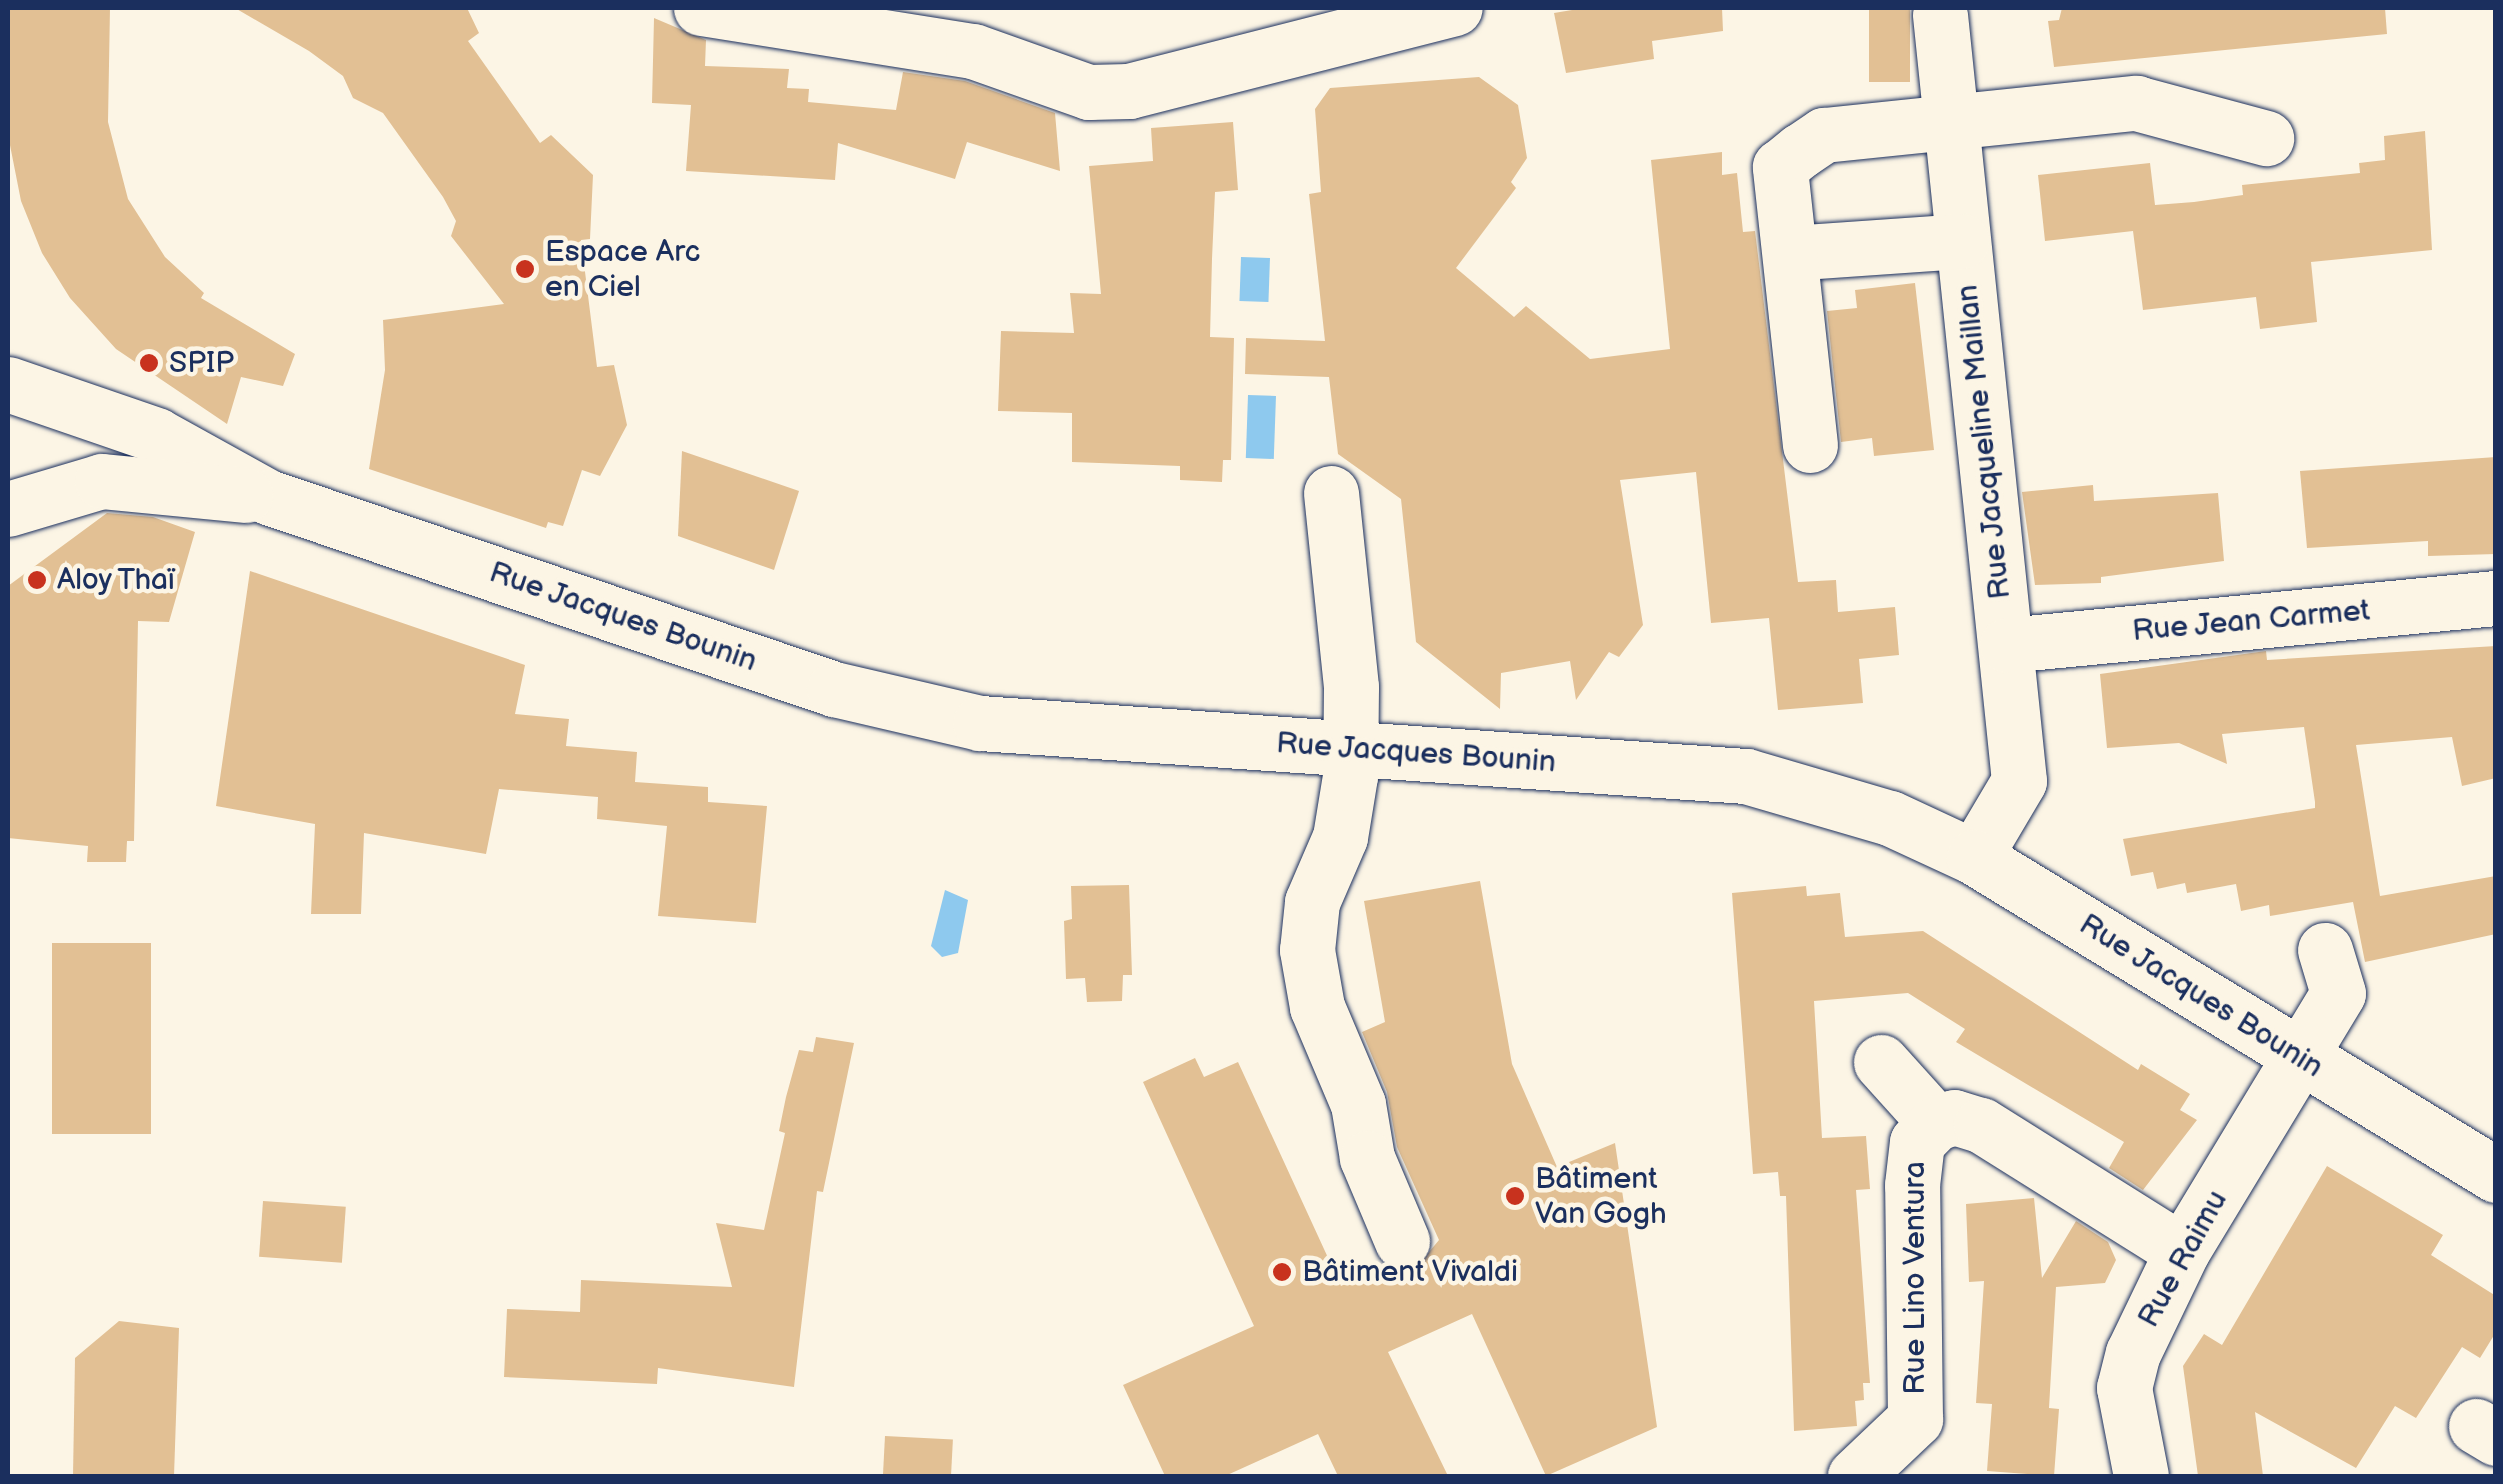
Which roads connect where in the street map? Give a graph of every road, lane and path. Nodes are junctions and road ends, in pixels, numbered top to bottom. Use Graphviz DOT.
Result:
graph roads {
  1 [pos="701,8"];
  2 [pos="1455,8"];
  3 [pos="1940,15"];
  4 [pos="1313,25"];
  5 [pos="1952,124"];
  6 [pos="2266,138"];
  7 [pos="1962,241"];
  8 [pos="1790,253"];
  9 [pos="8,384"];
  10 [pos="78,410"];
  11 [pos="1810,445"];
  12 [pos="68,492"];
  13 [pos="1332,493"];
  14 [pos="268,497"];
  15 [pos="8,509"];
  16 [pos="2496,598"];
  17 [pos="2006,645"];
  18 [pos="1350,748"];
  19 [pos="1974,856"];
  20 [pos="2325,950"];
  21 [pos="2303,1060"];
  22 [pos="1881,1062"];
  23 [pos="1936,1123"];
  24 [pos="2496,1175"];
  25 [pos="1402,1241"];
  26 [pos="2182,1251"];
  27 [pos="1855,1476"];
  28 [pos="2141,1476"];
  1 -- 4 [label="street"];
  2 -- 4 [label="street"];
  3 -- 5 [label="street, Rue Jacqueline Maillan"];
  5 -- 6 [label="street"];
  5 -- 7 [label="street, Rue Jacqueline Maillan"];
  5 -- 8 [label="street"];
  7 -- 8 [label="street"];
  7 -- 17 [label="street, Rue Jacqueline Maillan"];
  8 -- 11 [label="street"];
  9 -- 10 [label="street, Rue Jacques Bounin"];
  10 -- 12 [label="street"];
  10 -- 14 [label="street, Rue Jacques Bounin"];
  12 -- 14 [label="street, Rue Jacques Bounin"];
  12 -- 15 [label="street, Rue Jacques Bounin"];
  13 -- 18 [label="street"];
  14 -- 18 [label="street, Rue Jacques Bounin"];
  16 -- 17 [label="street, Rue Jean Carmet"];
  17 -- 19 [label="street, Rue Jacqueline Maillan"];
  18 -- 19 [label="street, Rue Jacques Bounin"];
  18 -- 25 [label="street"];
  19 -- 21 [label="street, Rue Jacques Bounin"];
  20 -- 21 [label="street, Rue Raimu"];
  21 -- 24 [label="street, Rue Jacques Bounin"];
  21 -- 26 [label="street, Rue Raimu"];
  22 -- 23 [label="street, Rue Lino Ventura"];
  23 -- 26 [label="street, Rue Lino Ventura"];
  23 -- 27 [label="street, Rue Lino Ventura"];
  26 -- 28 [label="street, Rue Raimu"];
}
